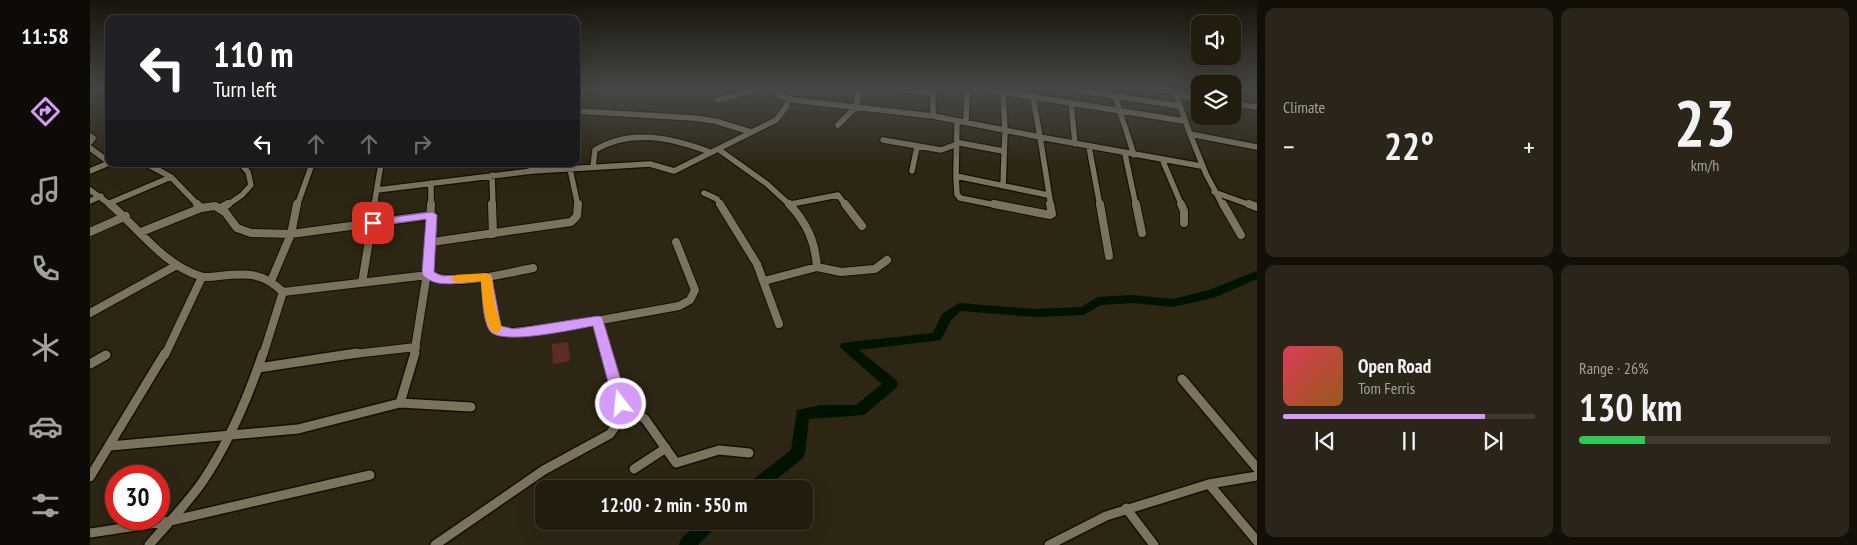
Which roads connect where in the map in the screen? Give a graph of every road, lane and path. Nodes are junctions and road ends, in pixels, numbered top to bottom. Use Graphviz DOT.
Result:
graph roads {
  1 [pos="634,114"];
  2 [pos="780,114"];
  3 [pos="849,114"];
  4 [pos="920,114"];
  5 [pos="966,114"];
  6 [pos="1004,114"];
  7 [pos="1036,114"];
  8 [pos="1069,114"];
  9 [pos="1121,114"];
  10 [pos="1136,114"];
  11 [pos="1182,114"];
  12 [pos="933,116"];
  13 [pos="957,121"];
  14 [pos="966,122"];
  15 [pos="1184,122"];
  16 [pos="838,125"];
  17 [pos="1005,131"];
  18 [pos="751,132"];
  19 [pos="1190,134"];
  20 [pos="90,136"];
  21 [pos="1040,137"];
  22 [pos="883,140"];
  23 [pos="90,142"];
  24 [pos="1075,144"];
  25 [pos="955,145"];
  26 [pos="917,147"];
  27 [pos="1257,147"];
  28 [pos="90,148"];
  29 [pos="1089,148"];
  30 [pos="718,149"];
  31 [pos="1003,151"];
  32 [pos="710,152"];
  33 [pos="1125,154"];
  34 [pos="1134,155"];
  35 [pos="105,159"];
  36 [pos="1162,159"];
  37 [pos="105,164"];
  38 [pos="1201,166"];
  39 [pos="153,167"];
  40 [pos="243,167"];
  41 [pos="311,167"];
  42 [pos="381,167"];
  43 [pos="531,167"];
  44 [pos="593,167"];
  45 [pos="570,168"];
  46 [pos="90,171"];
  47 [pos="912,171"];
  48 [pos="492,176"];
  49 [pos="956,176"];
  50 [pos="171,177"];
  51 [pos="431,183"];
  52 [pos="1002,186"];
  53 [pos="90,190"];
  54 [pos="378,190"];
  55 [pos="1214,192"];
  56 [pos="704,193"];
  57 [pos="1048,195"];
  58 [pos="101,196"];
  59 [pos="90,201"];
  60 [pos="110,203"];
  61 [pos="791,204"];
  62 [pos="1257,207"];
  63 [pos="201,208"];
  64 [pos="221,208"];
  65 [pos="432,215"];
  66 [pos="126,216"];
  67 [pos="373,223"];
  68 [pos="1184,223"];
  69 [pos="862,226"];
  70 [pos="90,232"];
  71 [pos="141,232"];
  72 [pos="1142,233"];
  73 [pos="291,234"];
  74 [pos="493,234"];
  75 [pos="1241,235"];
  76 [pos="432,242"];
  77 [pos="676,242"];
  78 [pos="1109,256"];
  79 [pos="887,260"];
  80 [pos="177,265"];
  81 [pos="816,267"];
  82 [pos="533,268"];
  83 [pos="428,274"];
  84 [pos="202,277"];
  85 [pos="486,277"];
  86 [pos="271,280"];
  87 [pos="764,281"];
  88 [pos="362,284"];
  89 [pos="283,292"];
  90 [pos="90,313"];
  91 [pos="598,321"];
  92 [pos="779,324"];
  93 [pos="416,347"];
  94 [pos="106,355"];
  95 [pos="90,364"];
  96 [pos="258,368"];
  97 [pos="1182,380"];
  98 [pos="400,403"];
  99 [pos="621,404"];
  100 [pos="471,407"];
  101 [pos="228,436"];
  102 [pos="110,446"];
  103 [pos="666,448"];
  104 [pos="749,452"];
  105 [pos="1257,468"];
  106 [pos="634,469"];
  107 [pos="370,475"];
  108 [pos="1257,476"];
  109 [pos="90,477"];
  110 [pos="1209,484"];
  111 [pos="1126,508"];
  112 [pos="170,521"];
  113 [pos="110,530"];
  114 [pos="162,530"];
  115 [pos="90,533"];
  116 [pos="1257,541"];
  117 [pos="149,545"];
  118 [pos="435,545"];
  119 [pos="1049,545"];
  120 [pos="1154,545"];
  1 -- 18 [label="street"];
  2 -- 18 [label="street"];
  3 -- 16 [label="street"];
  4 -- 12 [label="street"];
  5 -- 14 [label="street"];
  6 -- 17 [label="street"];
  7 -- 21 [label="street"];
  8 -- 24 [label="street"];
  9 -- 34 [label="street"];
  10 -- 15 [label="street"];
  11 -- 15 [label="street"];
  12 -- 13 [label="street"];
  13 -- 14 [label="street"];
  13 -- 25 [label="street"];
  14 -- 17 [label="street"];
  15 -- 19 [label="street"];
  17 -- 21 [label="street"];
  17 -- 31 [label="street"];
  18 -- 30 [label="street"];
  19 -- 27 [label="street"];
  19 -- 38 [label="street"];
  20 -- 23 [label="street"];
  21 -- 24 [label="street"];
  21 -- 57 [label="street"];
  22 -- 26 [label="street"];
  24 -- 29 [label="street"];
  25 -- 26 [label="street"];
  25 -- 31 [label="street"];
  25 -- 49 [label="street"];
  26 -- 47 [label="street"];
  28 -- 35 [label="street"];
  29 -- 33 [label="street"];
  29 -- 78 [label="street"];
  30 -- 32 [label="street"];
  30 -- 61 [label="street"];
  31 -- 52 [label="street"];
  32 -- 44 [label="street"];
  32 -- 44 [label="street"];
  33 -- 34 [label="street"];
  33 -- 72 [label="street"];
  34 -- 36 [label="street"];
  36 -- 38 [label="street"];
  36 -- 68 [label="street"];
  37 -- 46 [label="street"];
  38 -- 55 [label="street"];
  39 -- 50 [label="street"];
  40 -- 64 [label="street"];
  41 -- 73 [label="street"];
  42 -- 54 [label="street"];
  43 -- 45 [label="street"];
  43 -- 48 [label="street"];
  44 -- 45 [label="street"];
  45 -- 74 [label="street"];
  48 -- 51 [label="street"];
  48 -- 74 [label="street"];
  49 -- 52 [label="street"];
  49 -- 57 [label="street"];
  50 -- 60 [label="street"];
  50 -- 63 [label="street"];
  51 -- 54 [label="street"];
  51 -- 65 [label="street"];
  52 -- 57 [label="street"];
  53 -- 58 [label="street"];
  54 -- 67 [label="street"];
  55 -- 62 [label="street"];
  55 -- 75 [label="street"];
  56 -- 87 [label="street"];
  58 -- 59 [label="street"];
  58 -- 60 [label="street"];
  60 -- 66 [label="street"];
  61 -- 69 [label="street"];
  61 -- 81 [label="street"];
  63 -- 64 [label="street"];
  63 -- 71 [label="street"];
  64 -- 73 [label="street"];
  65 -- 67 [label="street"];
  65 -- 76 [label="street"];
  66 -- 70 [label="street"];
  66 -- 71 [label="street"];
  67 -- 73 [label="street"];
  67 -- 88 [label="street"];
  71 -- 80 [label="street"];
  73 -- 86 [label="street"];
  74 -- 76 [label="street"];
  76 -- 83 [label="street"];
  77 -- 91 [label="street"];
  79 -- 81 [label="street"];
  80 -- 84 [label="street"];
  80 -- 90 [label="street"];
  81 -- 87 [label="street"];
  82 -- 85 [label="street"];
  83 -- 85 [label="street"];
  83 -- 88 [label="street"];
  83 -- 93 [label="street"];
  84 -- 86 [label="street"];
  84 -- 102 [label="street"];
  85 -- 91 [label="street"];
  86 -- 89 [label="street"];
  87 -- 92 [label="street"];
  88 -- 89 [label="street"];
  89 -- 96 [label="street"];
  91 -- 99 [label="street"];
  93 -- 96 [label="street"];
  93 -- 98 [label="street"];
  94 -- 95 [label="street"];
  96 -- 101 [label="street"];
  97 -- 105 [label="street"];
  98 -- 100 [label="street"];
  98 -- 101 [label="street"];
  99 -- 103 [label="street"];
  99 -- 118 [label="street"];
  101 -- 102 [label="street"];
  101 -- 112 [label="street"];
  102 -- 109 [label="street"];
  103 -- 104 [label="street"];
  103 -- 106 [label="street"];
  107 -- 112 [label="street"];
  108 -- 110 [label="street"];
  110 -- 111 [label="street"];
  110 -- 116 [label="street"];
  111 -- 119 [label="street"];
  111 -- 120 [label="street"];
  113 -- 115 [label="street"];
  114 -- 117 [label="street"];
}
